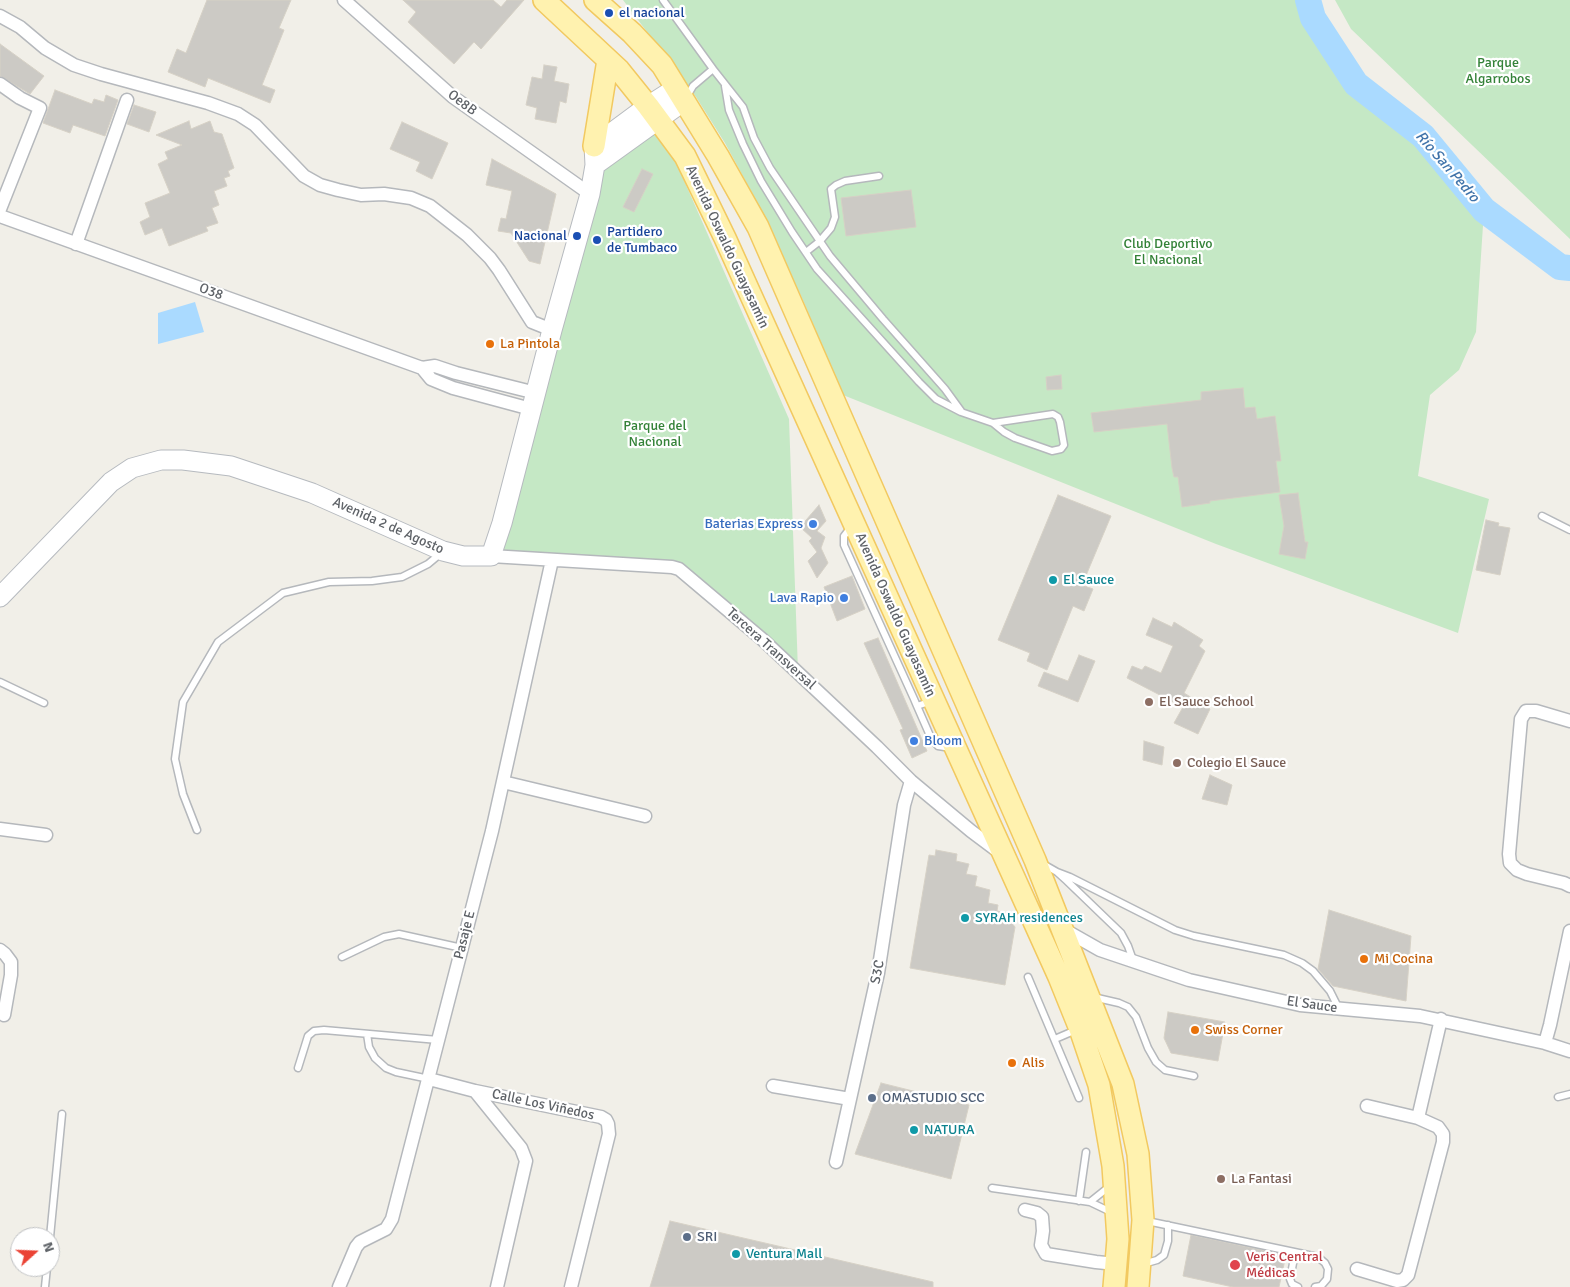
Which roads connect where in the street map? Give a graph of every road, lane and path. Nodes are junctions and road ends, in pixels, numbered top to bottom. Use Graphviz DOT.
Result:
graph roads {
  1 [pos="344,0"];
  2 [pos="544,0"];
  3 [pos="595,0"];
  4 [pos="663,0"];
  5 [pos="0,16"];
  6 [pos="608,60"];
  7 [pos="713,69"];
  8 [pos="0,84"];
  9 [pos="725,86"];
  10 [pos="684,91"];
  11 [pos="127,100"];
  12 [pos="652,112"];
  13 [pos="595,156"];
  14 [pos="878,176"];
  15 [pos="590,194"];
  16 [pos="1,203"];
  17 [pos="0,216"];
  18 [pos="820,241"];
  19 [pos="76,244"];
  20 [pos="806,252"];
  21 [pos="552,330"];
  22 [pos="534,401"];
  23 [pos="961,412"];
  24 [pos="993,423"];
  25 [pos="1542,516"];
  26 [pos="1570,530"];
  27 [pos="443,551"];
  28 [pos="491,556"];
  29 [pos="552,560"];
  30 [pos="0,597"];
  31 [pos="0,682"];
  32 [pos="44,703"];
  33 [pos="1570,721"];
  34 [pos="911,781"];
  35 [pos="503,782"];
  36 [pos="644,816"];
  37 [pos="0,829"];
  38 [pos="197,830"];
  39 [pos="46,835"];
  40 [pos="1003,855"];
  41 [pos="1035,860"];
  42 [pos="1057,872"];
  43 [pos="1570,886"];
  44 [pos="1062,928"];
  45 [pos="1570,931"];
  46 [pos="462,948"];
  47 [pos="0,950"];
  48 [pos="342,957"];
  49 [pos="1133,960"];
  50 [pos="1028,977"];
  51 [pos="1089,996"];
  52 [pos="1339,1009"];
  53 [pos="4,1015"];
  54 [pos="1441,1019"];
  55 [pos="1080,1029"];
  56 [pos="367,1034"];
  57 [pos="1055,1039"];
  58 [pos="438,1040"];
  59 [pos="1545,1043"];
  60 [pos="1570,1051"];
  61 [pos="298,1068"];
  62 [pos="1194,1076"];
  63 [pos="429,1079"];
  64 [pos="773,1086"];
  65 [pos="476,1092"];
  66 [pos="1570,1094"];
  67 [pos="1558,1097"];
  68 [pos="1079,1098"];
  69 [pos="850,1099"];
  70 [pos="1367,1106"];
  71 [pos="62,1114"];
  72 [pos="1418,1118"];
  73 [pos="1086,1152"];
  74 [pos="836,1162"];
  75 [pos="1114,1183"];
  76 [pos="992,1188"];
  77 [pos="1080,1201"];
  78 [pos="1090,1202"];
  79 [pos="1026,1210"];
  80 [pos="1116,1214"];
  81 [pos="1143,1220"];
  82 [pos="1168,1225"];
  83 [pos="51,1227"];
  84 [pos="1295,1253"];
  85 [pos="1116,1264"];
  86 [pos="1140,1265"];
  87 [pos="1357,1269"];
  88 [pos="339,1287"];
  89 [pos="497,1287"];
  90 [pos="571,1287"];
  91 [pos="1114,1287"];
  92 [pos="1138,1287"];
  93 [pos="1298,1287"];
  94 [pos="1315,1287"];
  1 -- 15 [label="street, Oe8B"];
  2 -- 6 [label="main road, Avenida Oswaldo Guayasamín"];
  3 -- 10 [label="main road"];
  4 -- 7 [label="lane"];
  5 -- 21 [label="street"];
  6 -- 12 [label="main road, Avenida Oswaldo Guayasamín"];
  6 -- 13 [label="main road"];
  7 -- 9 [label="lane"];
  7 -- 10 [label="lane"];
  8 -- 16 [label="street"];
  9 -- 18 [label="lane"];
  9 -- 20 [label="lane"];
  10 -- 12 [label="main road"];
  10 -- 41 [label="main road"];
  11 -- 19 [label="street"];
  12 -- 13 [label="main road"];
  12 -- 40 [label="main road, Avenida Oswaldo Guayasamín"];
  13 -- 15 [label="main road"];
  14 -- 18 [label="lane"];
  15 -- 21 [label="main road"];
  17 -- 19 [label="street, O38"];
  18 -- 20 [label="lane"];
  18 -- 23 [label="lane"];
  19 -- 22 [label="street, O38"];
  20 -- 23 [label="lane"];
  21 -- 22 [label="main road"];
  22 -- 28 [label="main road"];
  23 -- 24 [label="lane"];
  24 -- 24 [label="lane"];
  25 -- 26 [label="lane"];
  27 -- 28 [label="main road, Avenida 2 de Agosto"];
  27 -- 30 [label="main road, Avenida 2 de Agosto"];
  27 -- 38 [label="lane"];
  28 -- 29 [label="street, Tercera Transversal"];
  29 -- 34 [label="street, Tercera Transversal"];
  29 -- 35 [label="street, Pasaje E"];
  31 -- 32 [label="lane"];
  33 -- 43 [label="street"];
  34 -- 40 [label="street, Tercera Transversal"];
  34 -- 69 [label="street, S3C"];
  35 -- 36 [label="street"];
  35 -- 46 [label="street, Pasaje E"];
  37 -- 39 [label="street"];
  40 -- 55 [label="main road, Avenida Oswaldo Guayasamín"];
  41 -- 42 [label="lane"];
  41 -- 44 [label="main road"];
  42 -- 49 [label="lane"];
  42 -- 52 [label="lane"];
  44 -- 49 [label="street, El Sauce"];
  44 -- 51 [label="main road"];
  45 -- 59 [label="street"];
  46 -- 48 [label="lane"];
  46 -- 58 [label="street, Pasaje E"];
  47 -- 53 [label="street"];
  49 -- 52 [label="street, El Sauce"];
  50 -- 57 [label="lane"];
  51 -- 62 [label="lane"];
  51 -- 81 [label="main road"];
  52 -- 54 [label="street, El Sauce"];
  54 -- 59 [label="street, El Sauce"];
  54 -- 72 [label="street"];
  55 -- 57 [label="lane"];
  55 -- 75 [label="main road, Avenida Oswaldo Guayasamín"];
  56 -- 58 [label="lane"];
  56 -- 61 [label="lane"];
  56 -- 63 [label="lane"];
  57 -- 68 [label="lane"];
  58 -- 63 [label="street, Pasaje E"];
  59 -- 60 [label="street, El Sauce"];
  63 -- 65 [label="street, Calle Los Viñedos"];
  63 -- 88 [label="street, Pasaje E"];
  64 -- 69 [label="street"];
  65 -- 89 [label="street"];
  65 -- 90 [label="street, Calle Los Viñedos"];
  66 -- 67 [label="lane"];
  69 -- 74 [label="street, S3C"];
  70 -- 72 [label="street"];
  71 -- 83 [label="lane"];
  72 -- 87 [label="street"];
  73 -- 77 [label="lane"];
  75 -- 78 [label="lane"];
  75 -- 80 [label="main road, Avenida Oswaldo Guayasamín"];
  76 -- 77 [label="lane"];
  77 -- 78 [label="lane"];
  78 -- 80 [label="lane"];
  79 -- 85 [label="street"];
  80 -- 85 [label="main road, Avenida Oswaldo Guayasamín"];
  81 -- 82 [label="lane"];
  81 -- 86 [label="main road"];
  82 -- 84 [label="lane"];
  82 -- 86 [label="lane"];
  84 -- 93 [label="lane"];
  84 -- 94 [label="lane"];
  85 -- 91 [label="main road, Avenida Oswaldo Guayasamín"];
  86 -- 92 [label="main road"];
}
